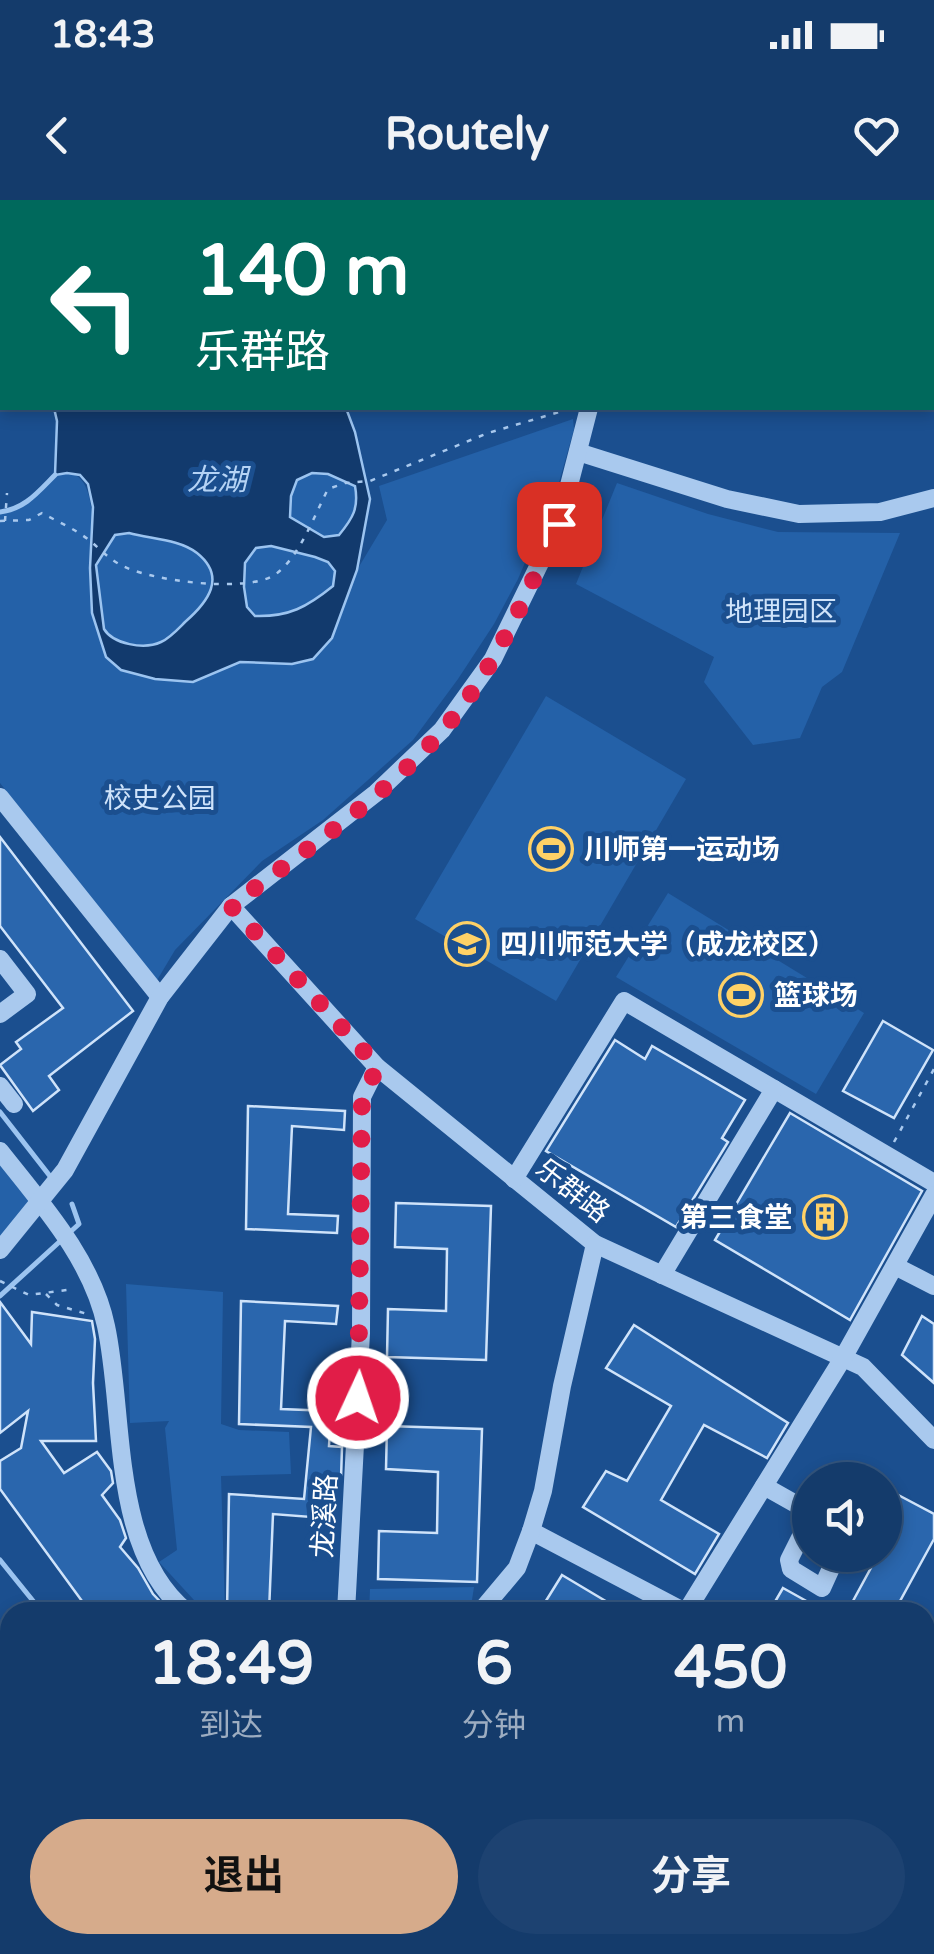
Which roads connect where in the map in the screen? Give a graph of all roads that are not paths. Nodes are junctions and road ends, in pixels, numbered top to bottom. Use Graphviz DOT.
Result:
graph roads {
  1 [pos="588,410"];
  2 [pos="578,452"];
  3 [pos="934,498"];
  4 [pos="0,796"];
  5 [pos="231,906"];
  6 [pos="0,959"];
  7 [pos="160,998"];
  8 [pos="0,1014"];
  9 [pos="378,1067"];
  10 [pos="0,1086"];
  11 [pos="774,1089"];
  12 [pos="14,1104"];
  13 [pos="0,1151"];
  14 [pos="514,1179"];
  15 [pos="934,1183"];
  16 [pos="934,1196"];
  17 [pos="40,1202"];
  18 [pos="595,1244"];
  19 [pos="0,1250"];
  20 [pos="895,1266"];
  21 [pos="662,1276"];
  22 [pos="934,1286"];
  23 [pos="843,1358"];
  24 [pos="934,1440"];
  25 [pos="764,1486"];
  26 [pos="792,1504"];
  27 [pos="531,1532"];
  28 [pos="795,1572"];
  29 [pos="829,1572"];
  30 [pos="174,1602"];
  31 [pos="347,1602"];
  32 [pos="489,1602"];
  33 [pos="667,1602"];
  34 [pos="692,1602"];
  1 -- 2 [label="street"];
  2 -- 3 [label="street"];
  2 -- 5 [label="street"];
  4 -- 7 [label="street"];
  5 -- 7 [label="street"];
  5 -- 9 [label="street, 乐群路"];
  6 -- 8 [label="street"];
  7 -- 17 [label="street"];
  9 -- 14 [label="street, 乐群路"];
  9 -- 31 [label="street, 龙溪路"];
  10 -- 12 [label="street"];
  11 -- 14 [label="street"];
  11 -- 15 [label="street"];
  11 -- 21 [label="street"];
  13 -- 17 [label="street"];
  14 -- 18 [label="street, 乐群路"];
  16 -- 20 [label="street"];
  17 -- 19 [label="street"];
  17 -- 30 [label="street"];
  18 -- 21 [label="street, 乐群路"];
  18 -- 27 [label="street"];
  20 -- 22 [label="street"];
  20 -- 23 [label="street"];
  21 -- 23 [label="street, 乐群路"];
  23 -- 24 [label="street, 乐群路"];
  23 -- 25 [label="street"];
  25 -- 26 [label="street"];
  25 -- 34 [label="street"];
  27 -- 32 [label="street"];
  27 -- 33 [label="street"];
  28 -- 29 [label="street"];
}
